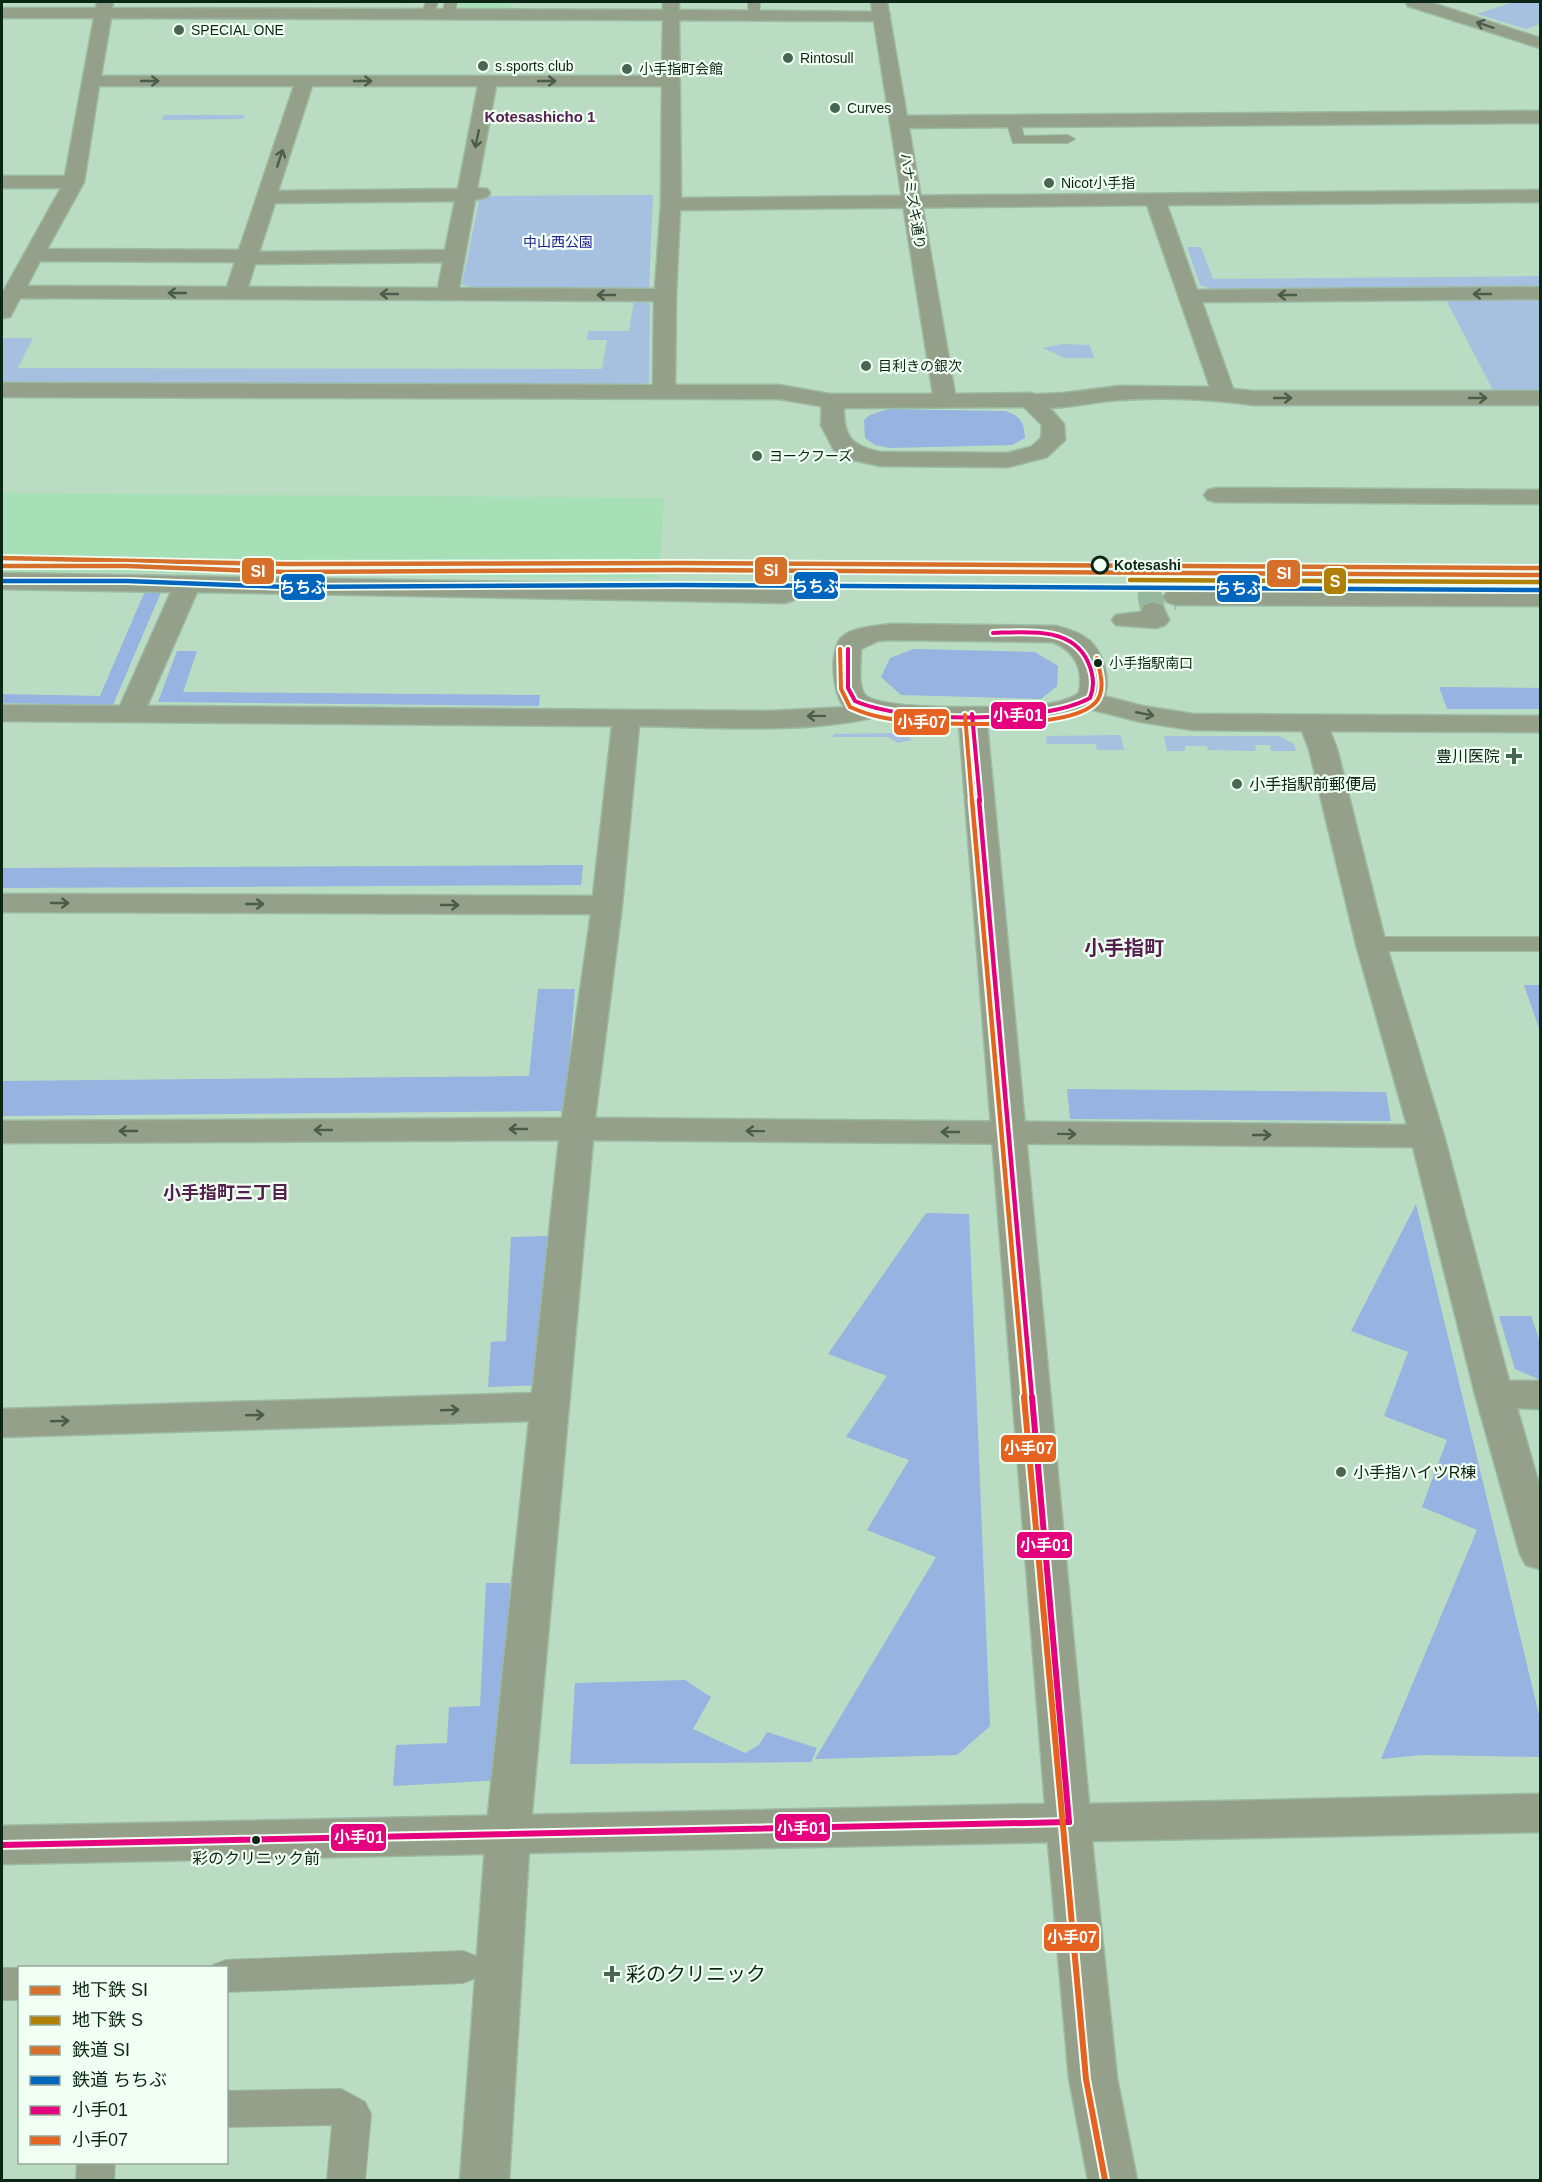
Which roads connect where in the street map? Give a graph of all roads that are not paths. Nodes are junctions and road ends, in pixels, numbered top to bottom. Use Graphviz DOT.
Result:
graph roads {
  1 [pos="1414,2"];
  2 [pos="104,8"];
  3 [pos="430,8"];
  4 [pos="450,8"];
  5 [pos="671,9"];
  6 [pos="754,9"];
  7 [pos="881,9"];
  8 [pos="2,13"];
  9 [pos="1540,43"];
  10 [pos="91,81"];
  11 [pos="305,81"];
  12 [pos="488,81"];
  13 [pos="672,81"];
  14 [pos="1540,117"];
  15 [pos="1013,121"];
  16 [pos="900,122"];
  17 [pos="1068,140"];
  18 [pos="2,182"];
  19 [pos="74,182"];
  20 [pos="473,194"];
  21 [pos="1540,196"];
  22 [pos="267,197"];
  23 [pos="1155,200"];
  24 [pos="913,202"];
  25 [pos="671,204"];
  26 [pos="35,255"];
  27 [pos="455,256"];
  28 [pos="246,257"];
  29 [pos="13,292"];
  30 [pos="235,293"];
  31 [pos="1540,293"];
  32 [pos="447,295"];
  33 [pos="665,295"];
  34 [pos="1189,296"];
  35 [pos="2,312"];
  36 [pos="2,390"];
  37 [pos="664,392"];
  38 [pos="1224,394"];
  39 [pos="1540,398"];
  40 [pos="1030,400"];
  41 [pos="833,401"];
  42 [pos="945,401"];
  43 [pos="1216,495"];
  44 [pos="1540,497"];
  45 [pos="2,581"];
  46 [pos="188,583"];
  47 [pos="785,595"];
  48 [pos="1176,597"];
  49 [pos="1540,598"];
  50 [pos="1153,610"];
  51 [pos="1125,620"];
  52 [pos="1088,700"];
  53 [pos="874,709"];
  54 [pos="2,713"];
  55 [pos="130,714"];
  56 [pos="972,714"];
  57 [pos="628,719"];
  58 [pos="1313,723"];
  59 [pos="1540,724"];
  60 [pos="2,903"];
  61 [pos="607,905"];
  62 [pos="1371,944"];
  63 [pos="1540,944"];
  64 [pos="577,1129"];
  65 [pos="2,1132"];
  66 [pos="1008,1132"];
  67 [pos="1426,1136"];
  68 [pos="1494,1394"];
  69 [pos="1540,1395"];
  70 [pos="550,1406"];
  71 [pos="2,1423"];
  72 [pos="1540,1554"];
  73 [pos="1540,1813"];
  74 [pos="1069,1822"];
  75 [pos="508,1834"];
  76 [pos="2,1850"];
  77 [pos="463,1967"];
  78 [pos="228,1976"];
  79 [pos="2,1984"];
  80 [pos="18,1984"];
  81 [pos="228,2109"];
  82 [pos="96,2164"];
  83 [pos="95,2181"];
  84 [pos="346,2181"];
  85 [pos="483,2181"];
  86 [pos="1113,2181"];
  9 -- 1 [label="street, one-way"];
  2 -- 3 [label="street"];
  2 -- 8 [label="street"];
  2 -- 10 [label="street"];
  3 -- 4 [label="street"];
  4 -- 5 [label="street"];
  5 -- 6 [label="street"];
  5 -- 13 [label="street"];
  6 -- 7 [label="street"];
  7 -- 16 [label="street, ハナミズキ通り"];
  10 -- 11 [label="street, one-way"];
  10 -- 19 [label="street"];
  11 -- 12 [label="street, one-way"];
  22 -- 11 [label="street, one-way"];
  12 -- 13 [label="street, one-way"];
  12 -- 20 [label="street, one-way"];
  13 -- 25 [label="street"];
  14 -- 15 [label="street"];
  15 -- 16 [label="street"];
  15 -- 17 [label="lane"];
  16 -- 24 [label="street, ハナミズキ通り"];
  18 -- 19 [label="street"];
  19 -- 26 [label="street"];
  20 -- 22 [label="street"];
  20 -- 27 [label="street"];
  21 -- 23 [label="street"];
  22 -- 28 [label="street"];
  23 -- 24 [label="street"];
  23 -- 34 [label="street"];
  24 -- 25 [label="street"];
  24 -- 42 [label="street, ハナミズキ通り"];
  25 -- 33 [label="street"];
  26 -- 28 [label="street"];
  26 -- 29 [label="street"];
  27 -- 28 [label="street"];
  27 -- 32 [label="street"];
  28 -- 30 [label="street"];
  30 -- 29 [label="street, one-way"];
  29 -- 35 [label="street"];
  32 -- 30 [label="street, one-way"];
  31 -- 34 [label="street, one-way"];
  33 -- 32 [label="street, one-way"];
  33 -- 37 [label="street"];
  34 -- 38 [label="street"];
  36 -- 37 [label="street"];
  37 -- 41 [label="street"];
  38 -- 39 [label="street, one-way"];
  38 -- 40 [label="street"];
  40 -- 41 [label="street"];
  40 -- 42 [label="street"];
  41 -- 42 [label="street"];
  43 -- 44 [label="street"];
  45 -- 46 [label="street"];
  46 -- 47 [label="street"];
  46 -- 55 [label="street"];
  48 -- 49 [label="street"];
  50 -- 51 [label="street"];
  52 -- 53 [label="street"];
  52 -- 56 [label="street"];
  52 -- 58 [label="street, one-way"];
  53 -- 56 [label="street"];
  53 -- 57 [label="street, one-way"];
  54 -- 55 [label="street"];
  55 -- 57 [label="street"];
  56 -- 66 [label="street"];
  57 -- 61 [label="street"];
  58 -- 59 [label="street"];
  58 -- 62 [label="street"];
  60 -- 61 [label="street, one-way"];
  61 -- 64 [label="street"];
  62 -- 63 [label="lane"];
  62 -- 67 [label="street"];
  64 -- 65 [label="street, one-way"];
  66 -- 64 [label="street, one-way"];
  64 -- 70 [label="street"];
  66 -- 67 [label="street, one-way"];
  66 -- 74 [label="street"];
  67 -- 68 [label="street"];
  68 -- 69 [label="street"];
  68 -- 72 [label="street"];
  71 -- 70 [label="street, one-way"];
  70 -- 75 [label="street"];
  73 -- 74 [label="street"];
  74 -- 75 [label="street"];
  74 -- 86 [label="street"];
  75 -- 76 [label="street"];
  75 -- 85 [label="street"];
  77 -- 78 [label="lane"];
  79 -- 80 [label="lane"];
  81 -- 84 [label="lane"];
  82 -- 83 [label="lane"];
}
